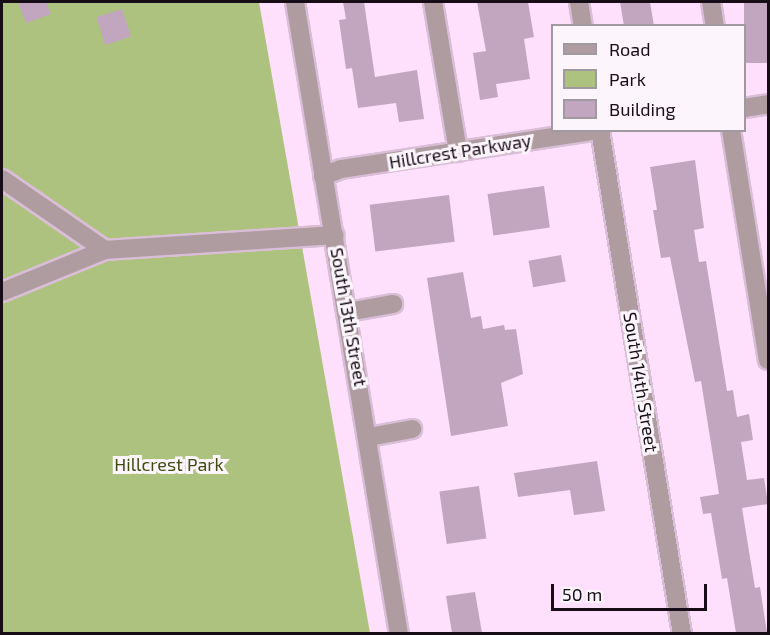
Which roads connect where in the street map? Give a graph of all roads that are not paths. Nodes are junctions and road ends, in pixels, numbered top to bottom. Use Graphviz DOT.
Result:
graph roads {
  1 [pos="295,2"];
  2 [pos="433,2"];
  3 [pos="579,2"];
  4 [pos="711,2"];
  5 [pos="583,24"];
  6 [pos="715,24"];
  7 [pos="768,104"];
  8 [pos="746,108"];
  9 [pos="587,132"];
  10 [pos="600,132"];
  11 [pos="731,132"];
  12 [pos="458,152"];
  13 [pos="323,176"];
  14 [pos="2,179"];
  15 [pos="335,235"];
  16 [pos="105,250"];
  17 [pos="2,292"];
  18 [pos="393,304"];
  19 [pos="348,312"];
  20 [pos="768,360"];
  21 [pos="412,429"];
  22 [pos="369,437"];
  23 [pos="399,633"];
  24 [pos="682,633"];
  1 -- 13 [label="street, South 13th Street"];
  2 -- 12 [label="street"];
  3 -- 5 [label="street"];
  4 -- 6 [label="street"];
  7 -- 8 [label="street"];
  9 -- 12 [label="street, Hillcrest Parkway"];
  10 -- 24 [label="street, South 14th Street"];
  11 -- 20 [label="street"];
  12 -- 13 [label="street, Hillcrest Parkway"];
  13 -- 15 [label="street, South 13th Street"];
  14 -- 16 [label="street"];
  15 -- 16 [label="street"];
  15 -- 19 [label="street, South 13th Street"];
  16 -- 17 [label="street"];
  18 -- 19 [label="street"];
  19 -- 22 [label="street, South 13th Street"];
  21 -- 22 [label="street"];
  22 -- 23 [label="street, South 13th Street"];
}
